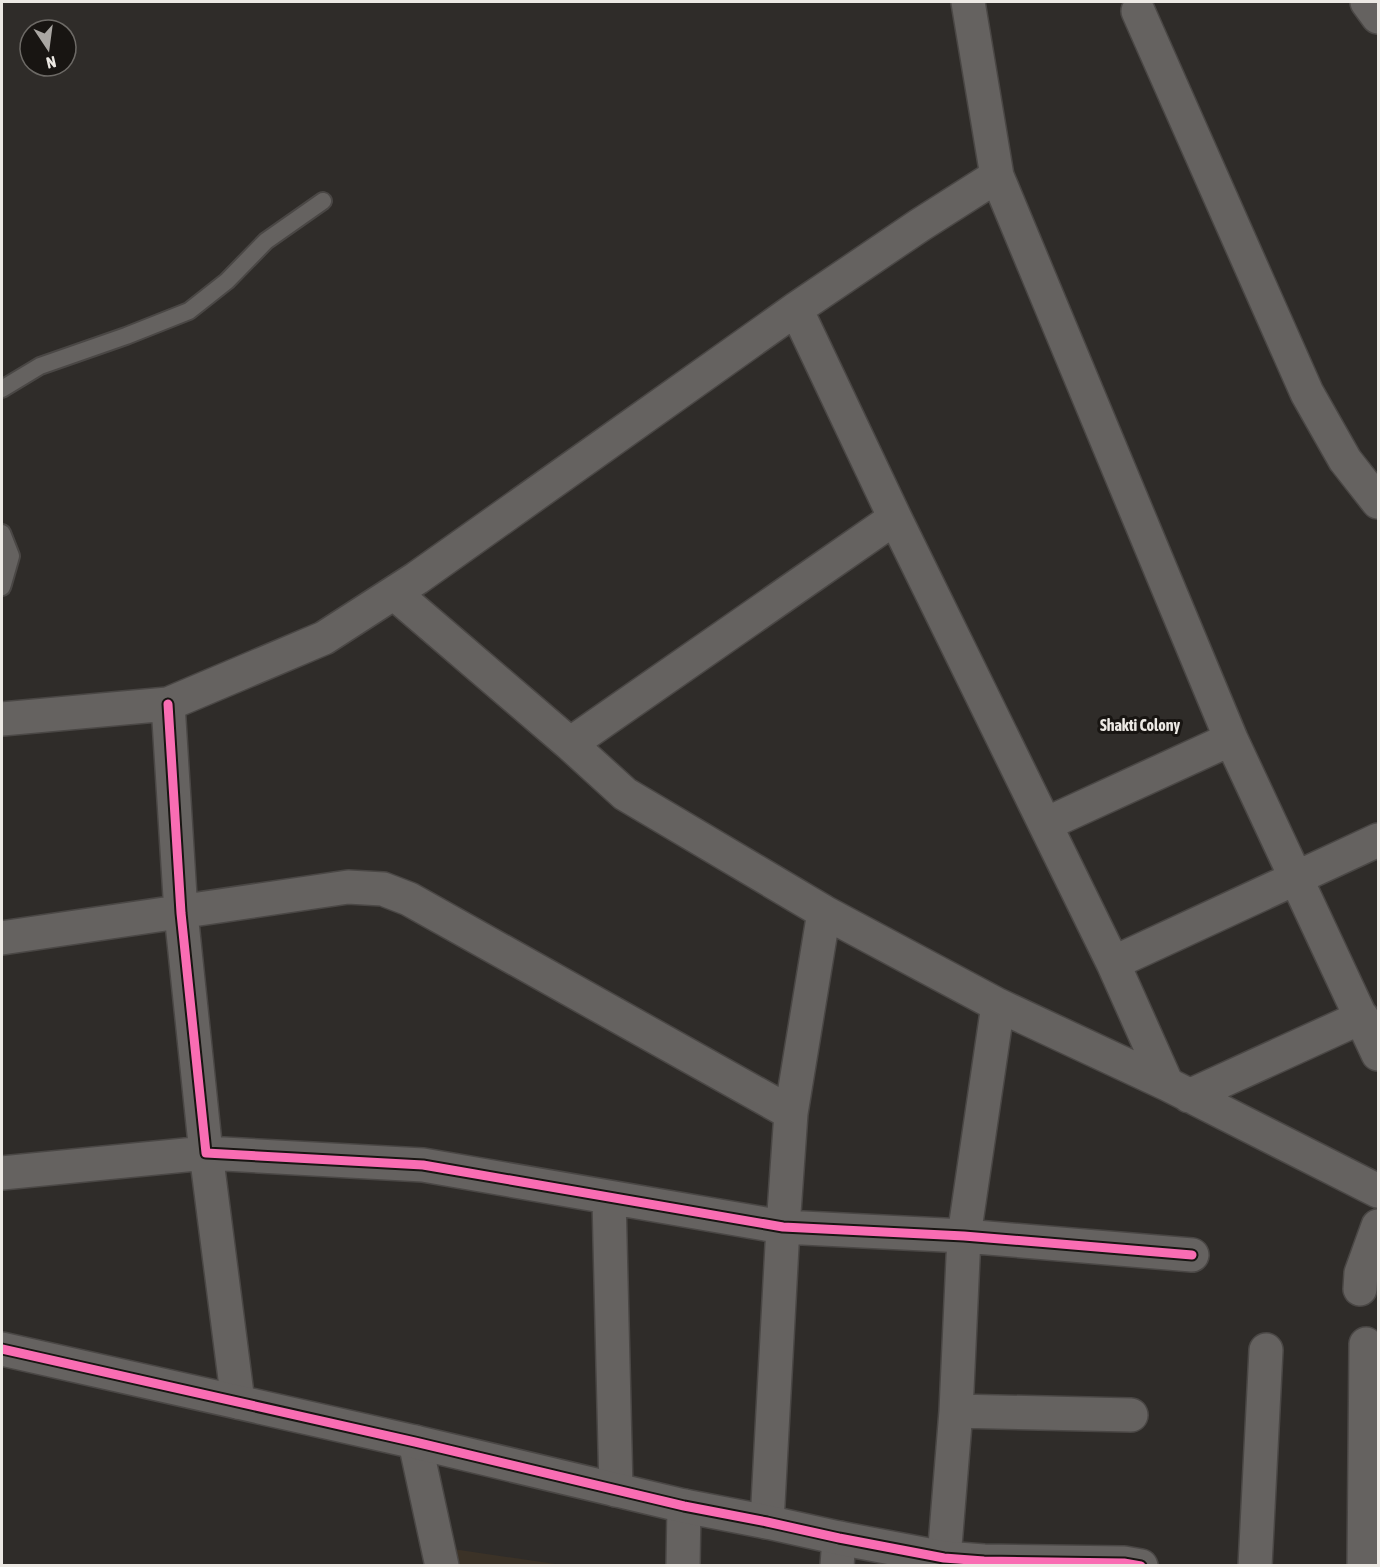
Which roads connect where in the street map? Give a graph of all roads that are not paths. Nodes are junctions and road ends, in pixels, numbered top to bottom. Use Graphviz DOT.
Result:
graph roads {
  1 [pos="968,2"];
  2 [pos="1367,2"];
  3 [pos="1138,12"];
  4 [pos="1378,17"];
  5 [pos="997,176"];
  6 [pos="323,201"];
  7 [pos="796,309"];
  8 [pos="2,389"];
  9 [pos="1378,502"];
  10 [pos="895,518"];
  11 [pos="2,533"];
  12 [pos="2,587"];
  13 [pos="394,593"];
  14 [pos="168,704"];
  15 [pos="2,719"];
  16 [pos="1231,739"];
  17 [pos="570,744"];
  18 [pos="1046,824"];
  19 [pos="1378,840"];
  20 [pos="1296,878"];
  21 [pos="824,912"];
  22 [pos="181,913"];
  23 [pos="2,938"];
  24 [pos="1113,963"];
  25 [pos="998,1005"];
  26 [pos="1362,1017"];
  27 [pos="1378,1054"];
  28 [pos="1178,1090"];
  29 [pos="791,1113"];
  30 [pos="206,1153"];
  31 [pos="2,1173"];
  32 [pos="1378,1191"];
  33 [pos="609,1198"];
  34 [pos="1378,1226"];
  35 [pos="783,1227"];
  36 [pos="964,1236"];
  37 [pos="1192,1255"];
  38 [pos="1360,1289"];
  39 [pos="1366,1344"];
  40 [pos="2,1349"];
  41 [pos="1266,1350"];
  42 [pos="238,1402"];
  43 [pos="956,1411"];
  44 [pos="1131,1415"];
  45 [pos="415,1442"];
  46 [pos="616,1490"];
  47 [pos="684,1506"];
  48 [pos="767,1522"];
  49 [pos="838,1552"];
  50 [pos="944,1558"];
  51 [pos="984,1563"];
  52 [pos="688,1565"];
  53 [pos="1130,1565"];
  54 [pos="442,1566"];
  55 [pos="1255,1566"];
  56 [pos="1365,1566"];
  1 -- 5 [label="street"];
  2 -- 4 [label="street"];
  3 -- 9 [label="street"];
  5 -- 7 [label="street"];
  5 -- 16 [label="street"];
  6 -- 8 [label="lane"];
  7 -- 10 [label="street"];
  7 -- 13 [label="street"];
  10 -- 17 [label="street"];
  10 -- 18 [label="street"];
  11 -- 12 [label="lane"];
  13 -- 14 [label="street"];
  13 -- 17 [label="street"];
  14 -- 15 [label="street"];
  14 -- 22 [label="street"];
  16 -- 18 [label="street"];
  16 -- 20 [label="street"];
  17 -- 21 [label="street"];
  18 -- 24 [label="street"];
  19 -- 20 [label="street"];
  20 -- 24 [label="street"];
  20 -- 26 [label="street"];
  21 -- 25 [label="street"];
  21 -- 29 [label="street"];
  22 -- 23 [label="street"];
  22 -- 29 [label="street"];
  22 -- 30 [label="street"];
  24 -- 28 [label="street"];
  25 -- 28 [label="street"];
  25 -- 36 [label="street"];
  26 -- 27 [label="street"];
  26 -- 28 [label="street"];
  28 -- 32 [label="street"];
  29 -- 35 [label="street"];
  30 -- 31 [label="street"];
  30 -- 33 [label="street"];
  30 -- 42 [label="street"];
  33 -- 35 [label="street"];
  33 -- 46 [label="street"];
  34 -- 38 [label="street"];
  35 -- 36 [label="street"];
  35 -- 48 [label="street"];
  36 -- 37 [label="street"];
  36 -- 43 [label="street"];
  39 -- 56 [label="street"];
  40 -- 42 [label="street"];
  41 -- 55 [label="street"];
  42 -- 45 [label="street"];
  43 -- 44 [label="street"];
  43 -- 50 [label="street"];
  45 -- 46 [label="street"];
  45 -- 54 [label="street"];
  46 -- 47 [label="street"];
  47 -- 48 [label="street"];
  47 -- 52 [label="street"];
  48 -- 49 [label="street"];
  49 -- 50 [label="street"];
  50 -- 51 [label="street"];
  51 -- 53 [label="street"];
}
